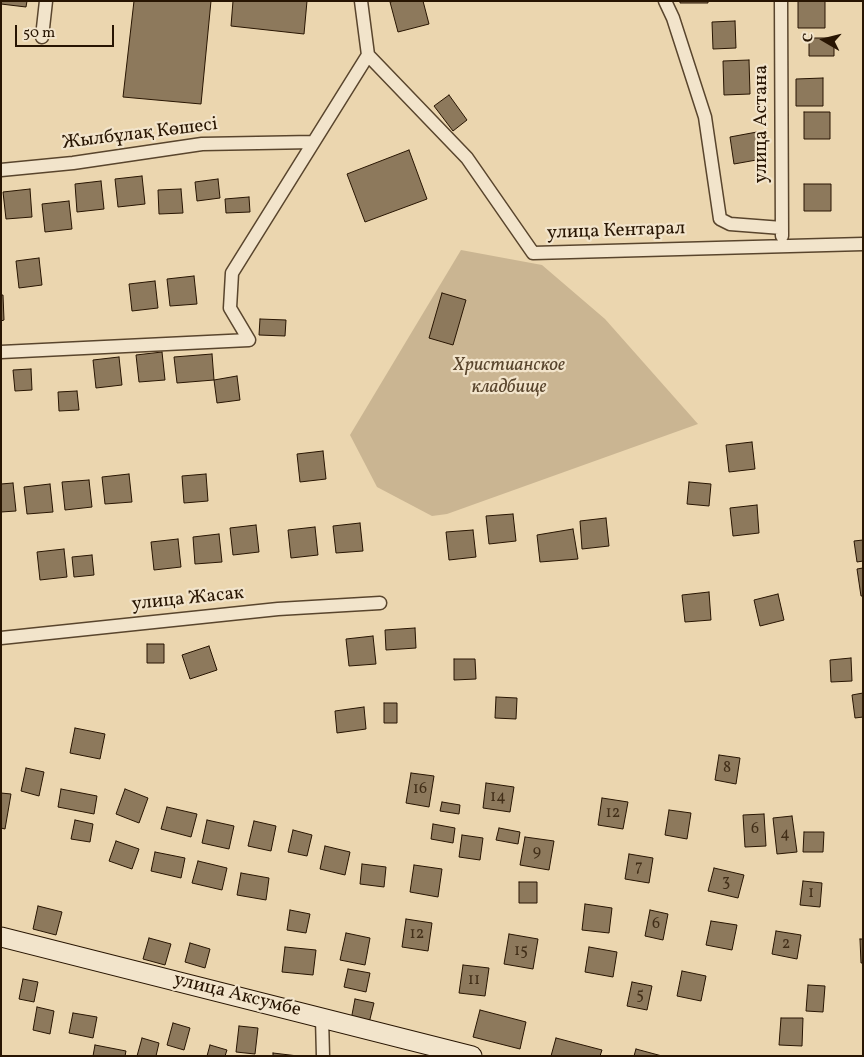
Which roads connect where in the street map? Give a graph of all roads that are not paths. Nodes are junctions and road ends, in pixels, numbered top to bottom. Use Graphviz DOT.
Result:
graph roads {
  1 [pos="46,1"];
  2 [pos="361,1"];
  3 [pos="665,1"];
  4 [pos="781,1"];
  5 [pos="42,37"];
  6 [pos="368,55"];
  7 [pos="313,142"];
  8 [pos="1,170"];
  9 [pos="782,228"];
  10 [pos="863,244"];
  11 [pos="782,246"];
  12 [pos="1,352"];
  13 [pos="380,603"];
  14 [pos="1,638"];
  15 [pos="1,937"];
  16 [pos="322,1018"];
  17 [pos="323,1056"];
  18 [pos="472,1056"];
  1 -- 5 [label="street"];
  2 -- 6 [label="street"];
  3 -- 9 [label="street"];
  4 -- 9 [label="street, улица Астана"];
  6 -- 7 [label="street"];
  6 -- 11 [label="street, улица Кентарал"];
  7 -- 8 [label="street, Жылбұлақ Көшесі"];
  7 -- 12 [label="street"];
  9 -- 11 [label="street, улица Астана"];
  10 -- 11 [label="street, улица Кентарал"];
  13 -- 14 [label="street, улица Жасак"];
  15 -- 16 [label="main road, улица Аксумбе"];
  16 -- 17 [label="street"];
  16 -- 18 [label="main road, улица Аксумбе"];
}
